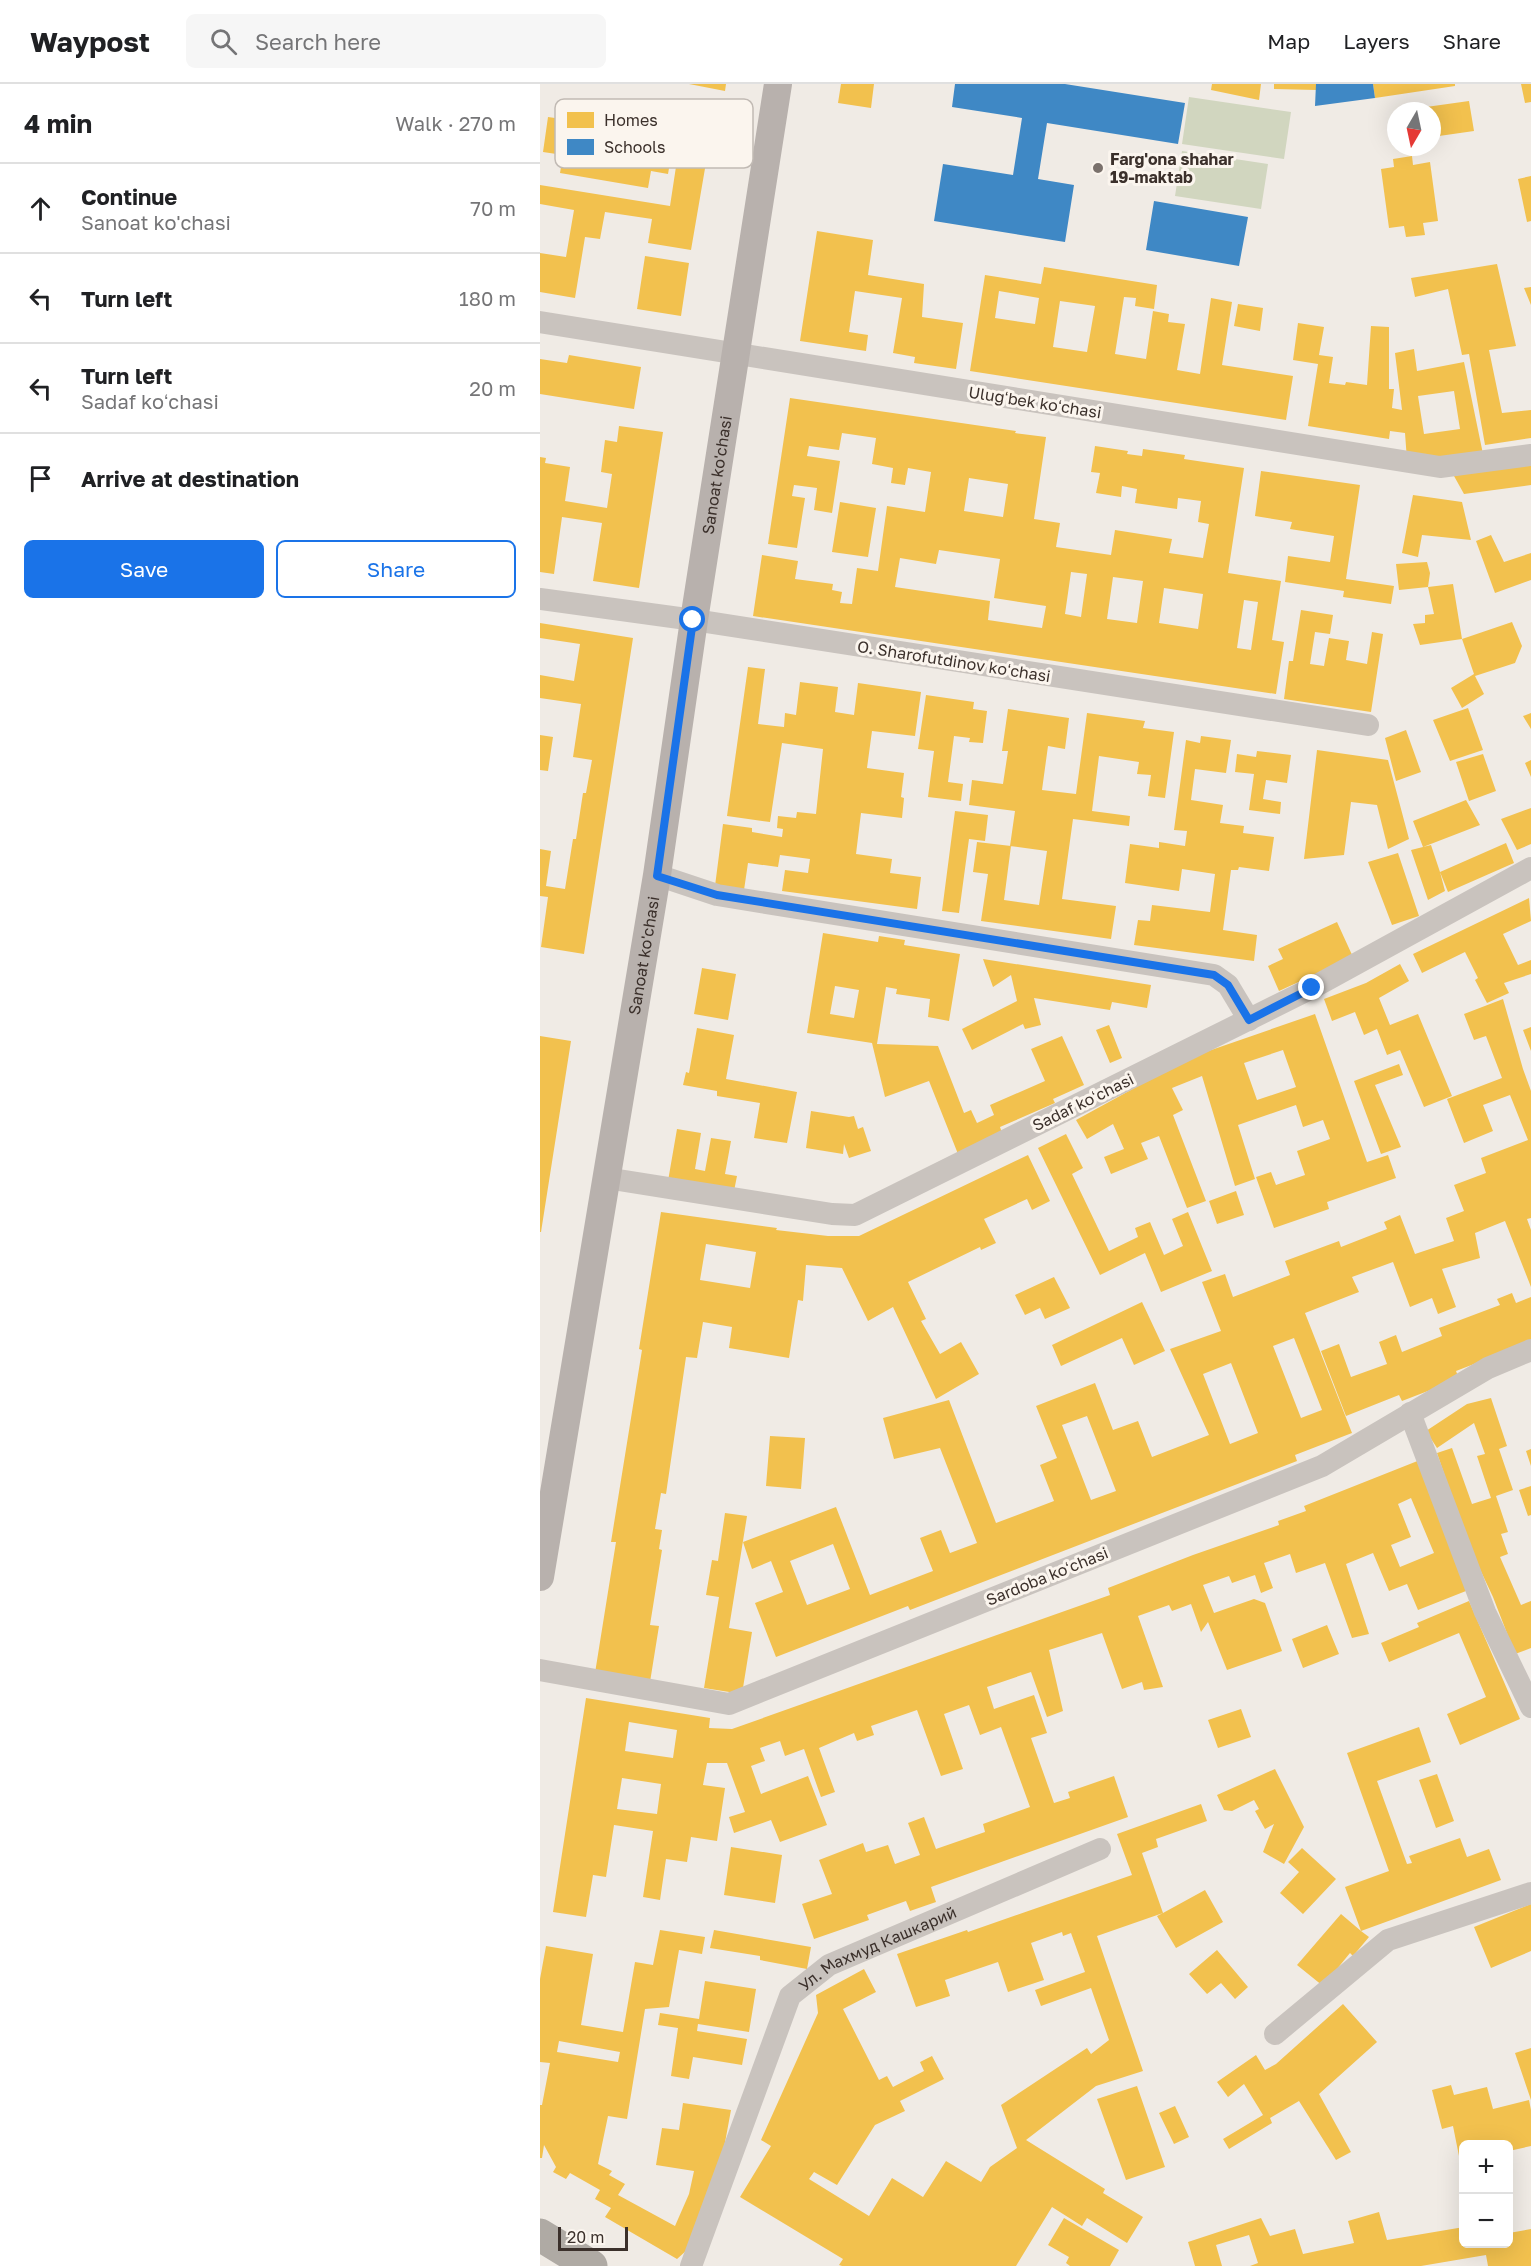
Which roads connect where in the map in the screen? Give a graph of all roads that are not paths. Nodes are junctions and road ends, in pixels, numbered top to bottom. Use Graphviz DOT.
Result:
graph roads {
  1 [pos="778,84"];
  2 [pos="540,322"];
  3 [pos="735,355"];
  4 [pos="1531,455"];
  5 [pos="540,599"];
  6 [pos="693,620"];
  7 [pos="1368,725"];
  8 [pos="1531,868"];
  9 [pos="657,876"];
  10 [pos="1249,1020"];
  11 [pos="606,1178"];
  12 [pos="1531,1350"];
  13 [pos="1410,1413"];
  14 [pos="540,1576"];
  15 [pos="540,1670"];
  16 [pos="1531,1707"];
  17 [pos="1100,1849"];
  18 [pos="1531,1893"];
  19 [pos="1275,2034"];
  20 [pos="540,2235"];
  21 [pos="591,2266"];
  22 [pos="692,2266"];
  1 -- 3 [label="main road, Sanoat ko'chasi"];
  2 -- 3 [label="street, Ulugʻbek koʻchasi"];
  3 -- 4 [label="street, Ulugʻbek koʻchasi"];
  3 -- 6 [label="main road, Sanoat ko'chasi"];
  5 -- 6 [label="street, O. Sharofutdinov koʻchasi"];
  6 -- 7 [label="street, O. Sharofutdinov koʻchasi"];
  6 -- 9 [label="main road, Sanoat ko'chasi"];
  8 -- 10 [label="street, Sadaf koʻchasi"];
  9 -- 10 [label="street"];
  9 -- 11 [label="main road, Sanoat ko'chasi"];
  10 -- 11 [label="street, Sadaf koʻchasi"];
  11 -- 14 [label="main road, Sanoat ko'chasi"];
  12 -- 13 [label="street, Sardoba koʻchasi"];
  13 -- 15 [label="street, Sardoba koʻchasi"];
  13 -- 16 [label="street"];
  17 -- 22 [label="street, Ул. Махмуд Кашкарий"];
  18 -- 19 [label="street"];
  20 -- 21 [label="highway"];
}
